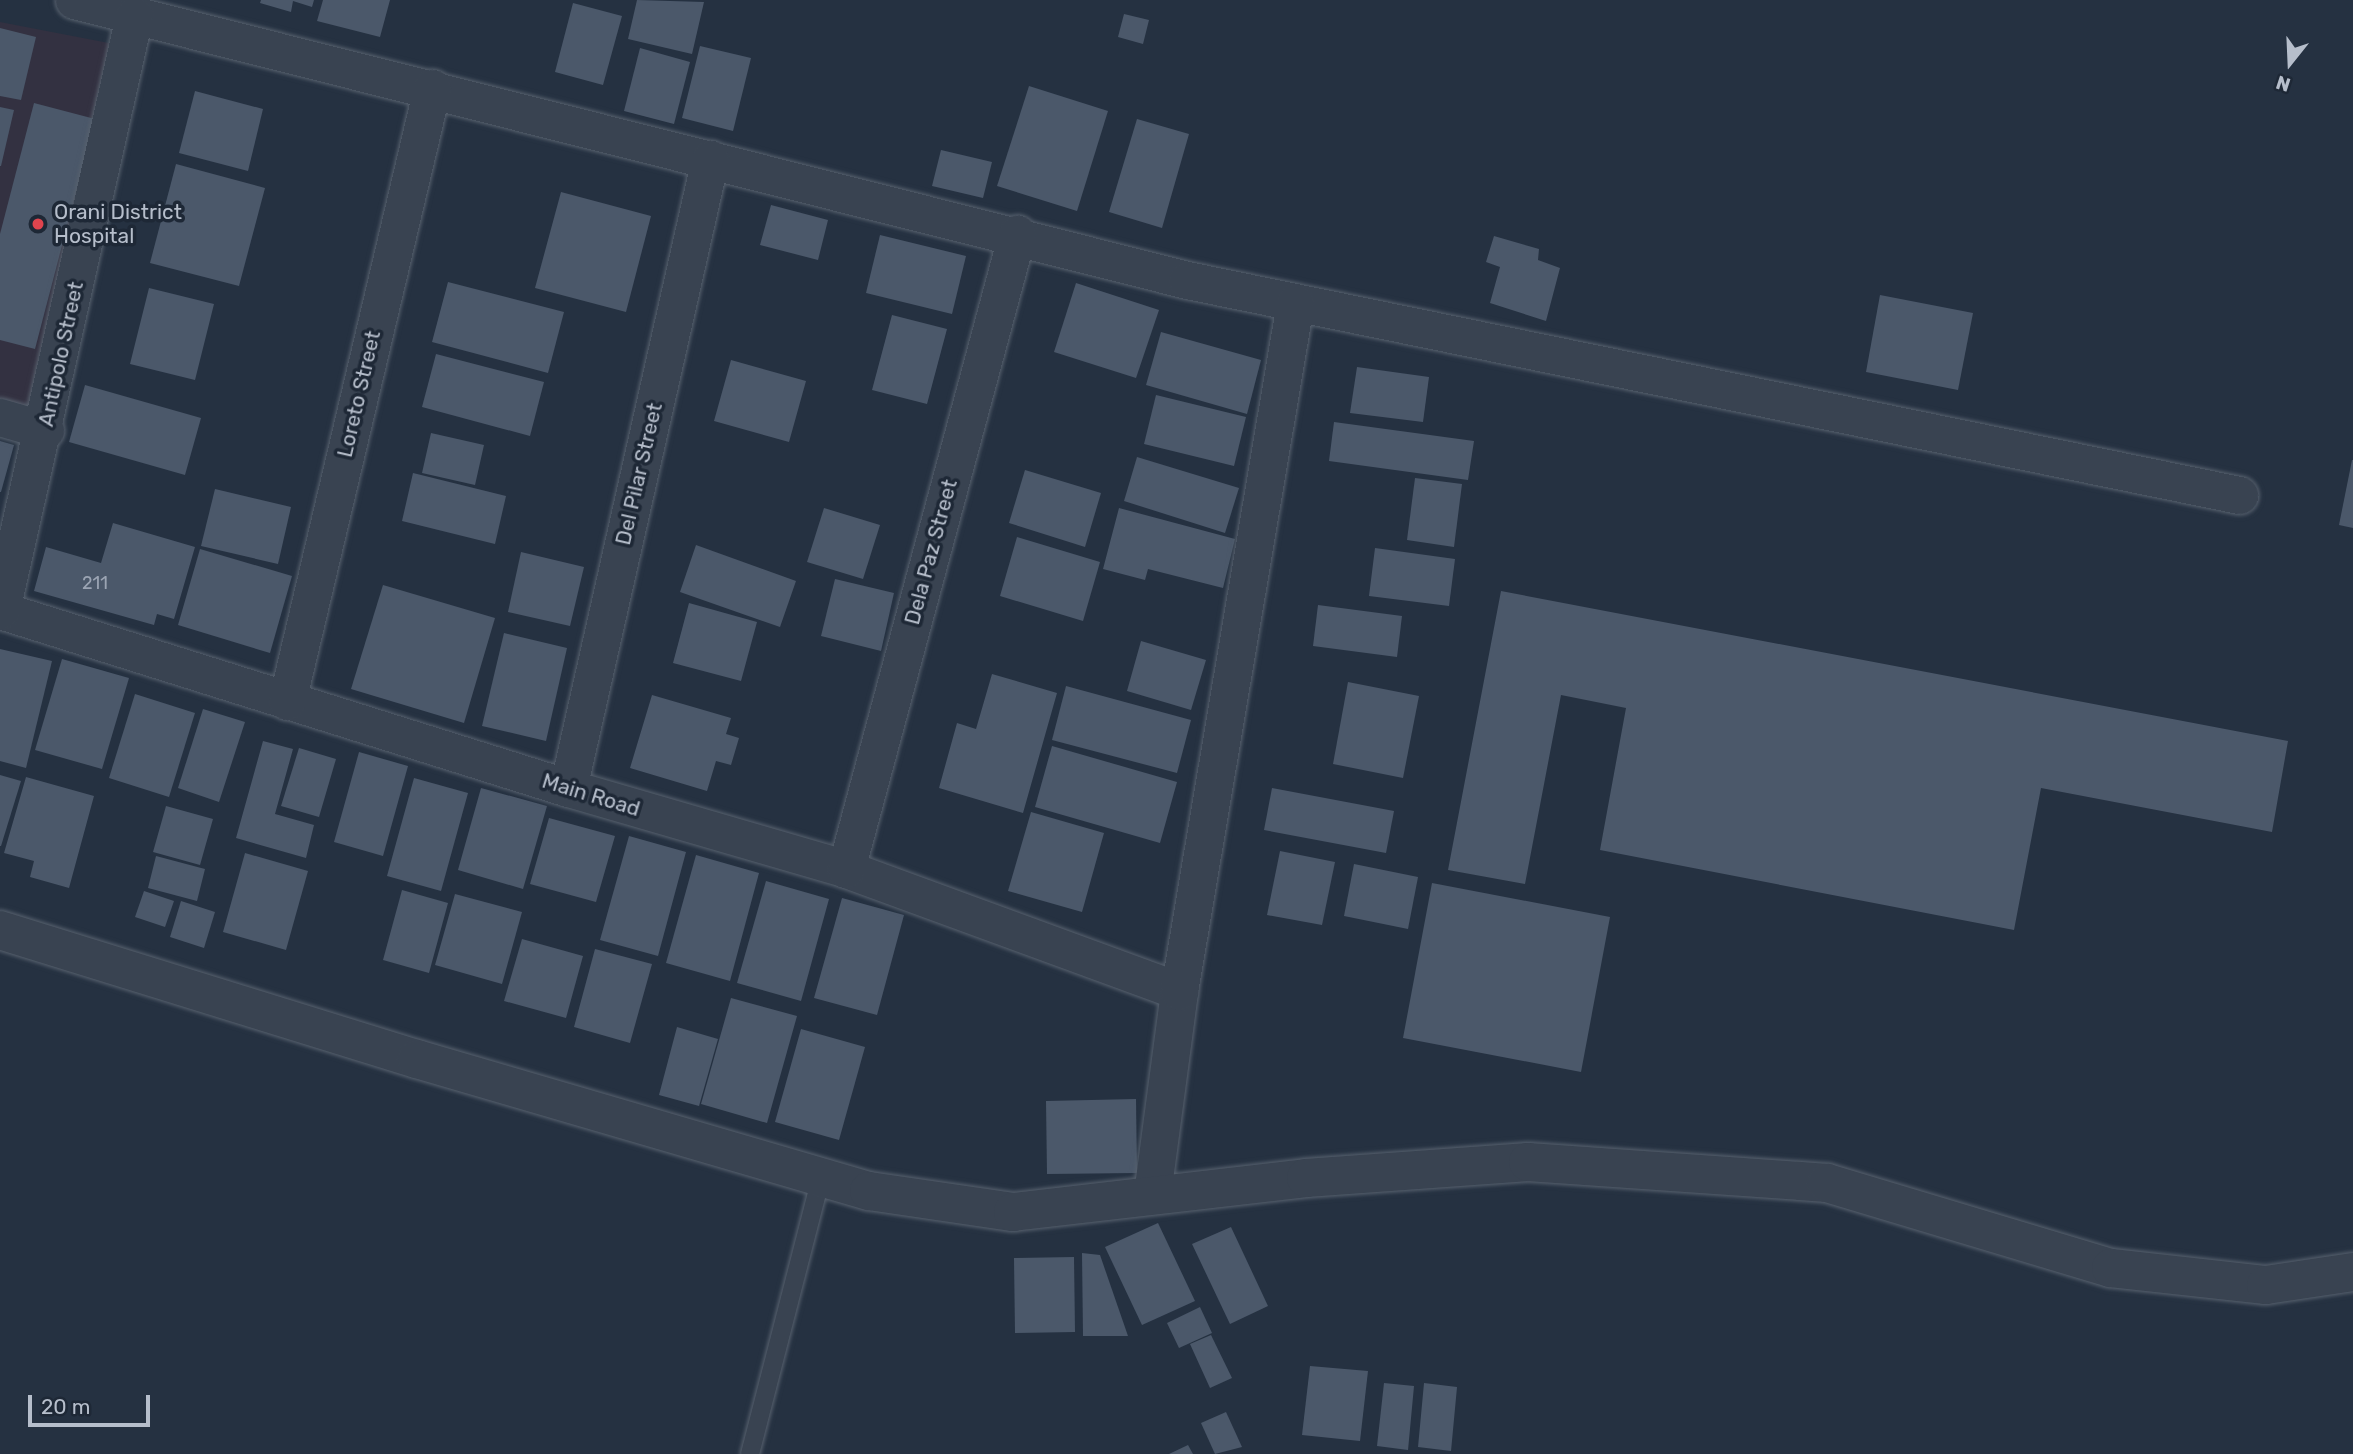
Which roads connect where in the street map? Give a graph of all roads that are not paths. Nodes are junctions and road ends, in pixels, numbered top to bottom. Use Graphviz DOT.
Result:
graph roads {
  1 [pos="74,0"];
  2 [pos="134,16"];
  3 [pos="432,88"];
  4 [pos="710,159"];
  5 [pos="1017,234"];
  6 [pos="1295,303"];
  7 [pos="0,417"];
  8 [pos="45,430"];
  9 [pos="2239,495"];
  10 [pos="0,610"];
  11 [pos="287,701"];
  12 [pos="568,788"];
  13 [pos="846,869"];
  14 [pos="0,930"];
  15 [pos="1178,991"];
  16 [pos="821,1177"];
  17 [pos="1152,1194"];
  18 [pos="2353,1272"];
  19 [pos="750,1454"];
  1 -- 2 [label="street"];
  2 -- 3 [label="street"];
  2 -- 8 [label="street, Antipolo Street"];
  3 -- 4 [label="street"];
  3 -- 11 [label="street, Loreto Street"];
  4 -- 5 [label="street"];
  4 -- 12 [label="street, Del Pilar Street"];
  5 -- 6 [label="street"];
  5 -- 13 [label="street, Dela Paz Street"];
  6 -- 9 [label="street"];
  6 -- 15 [label="street"];
  7 -- 8 [label="street"];
  8 -- 10 [label="street, Antipolo Street"];
  10 -- 11 [label="street, Main Road"];
  11 -- 12 [label="street, Main Road"];
  12 -- 13 [label="street, Main Road"];
  13 -- 15 [label="street, Main Road"];
  14 -- 16 [label="street"];
  15 -- 17 [label="street"];
  16 -- 17 [label="street"];
  16 -- 19 [label="lane"];
  17 -- 18 [label="street"];
}
